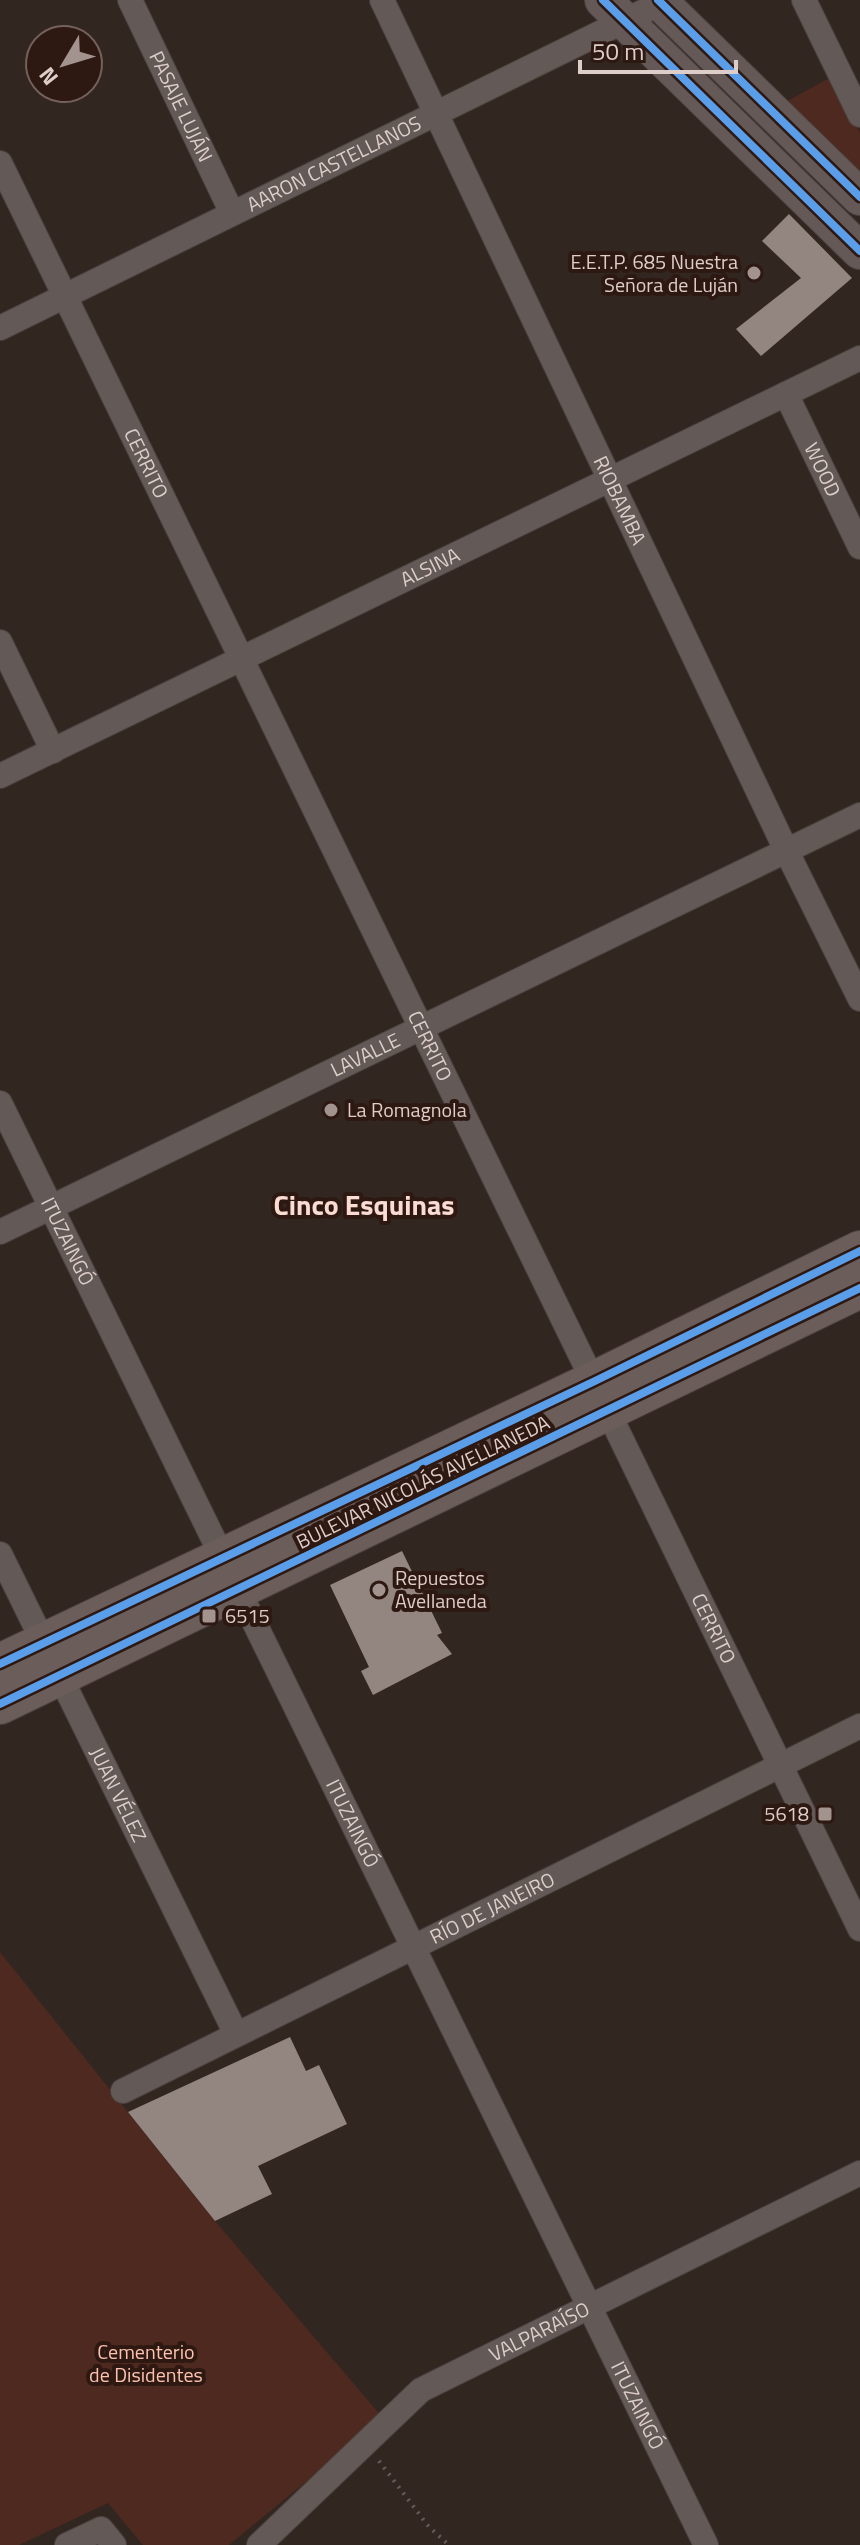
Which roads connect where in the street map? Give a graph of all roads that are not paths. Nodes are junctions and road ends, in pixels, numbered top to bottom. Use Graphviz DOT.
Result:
graph roads {
  1 [pos="130,0"];
  2 [pos="382,0"];
  3 [pos="804,0"];
  4 [pos="662,1"];
  5 [pos="613,10"];
  6 [pos="436,113"];
  7 [pos="860,115"];
  8 [pos="0,163"];
  9 [pos="860,197"];
  10 [pos="232,213"];
  11 [pos="860,251"];
  12 [pos="65,296"];
  13 [pos="0,328"];
  14 [pos="860,358"];
  15 [pos="786,394"];
  16 [pos="610,479"];
  17 [pos="860,547"];
  18 [pos="0,642"];
  19 [pos="243,658"];
  20 [pos="53,751"];
  21 [pos="0,776"];
  22 [pos="860,815"];
  23 [pos="786,850"];
  24 [pos="860,999"];
  25 [pos="422,1028"];
  26 [pos="0,1103"];
  27 [pos="51,1207"];
  28 [pos="0,1232"];
  29 [pos="860,1251"];
  30 [pos="860,1288"];
  31 [pos="602,1396"];
  32 [pos="0,1554"];
  33 [pos="230,1574"];
  34 [pos="52,1659"];
  35 [pos="0,1664"];
  36 [pos="0,1704"];
  37 [pos="860,1726"];
  38 [pos="780,1765"];
  39 [pos="860,1929"];
  40 [pos="413,1947"];
  41 [pos="236,2034"];
  42 [pos="123,2091"];
  43 [pos="860,2173"];
  44 [pos="589,2307"];
  45 [pos="67,2545"];
  46 [pos="114,2545"];
  47 [pos="259,2545"];
  48 [pos="706,2545"];
  1 -- 10 [label="street, PASAJE LUJÁN"];
  2 -- 6 [label="street, RIOBAMBA"];
  3 -- 7 [label="street"];
  4 -- 5 [label="street, AARON CASTELLANOS"];
  4 -- 9 [label="main road"];
  5 -- 6 [label="street, AARON CASTELLANOS"];
  5 -- 11 [label="main road"];
  6 -- 10 [label="street, AARON CASTELLANOS"];
  6 -- 16 [label="street, RIOBAMBA"];
  8 -- 12 [label="street, CERRITO"];
  10 -- 12 [label="street, AARON CASTELLANOS"];
  12 -- 13 [label="street, AARON CASTELLANOS"];
  12 -- 19 [label="street, CERRITO"];
  14 -- 15 [label="street, ALSINA"];
  15 -- 16 [label="street, ALSINA"];
  15 -- 17 [label="street, WOOD"];
  16 -- 19 [label="street, ALSINA"];
  16 -- 23 [label="street, RIOBAMBA"];
  18 -- 20 [label="street"];
  19 -- 20 [label="street, ALSINA"];
  19 -- 25 [label="street, CERRITO"];
  20 -- 21 [label="street, ALSINA"];
  22 -- 23 [label="street, LAVALLE"];
  23 -- 24 [label="street, RIOBAMBA"];
  23 -- 25 [label="street, LAVALLE"];
  25 -- 27 [label="street, LAVALLE"];
  25 -- 31 [label="street, CERRITO"];
  26 -- 27 [label="street, ITUZAINGÓ"];
  27 -- 28 [label="street, LAVALLE"];
  27 -- 33 [label="street, ITUZAINGÓ"];
  29 -- 31 [label="main road, BULEVAR NICOLÁS AVELLANEDA"];
  30 -- 31 [label="main road, BULEVAR NICOLÁS AVELLANEDA"];
  31 -- 33 [label="main road, BULEVAR NICOLÁS AVELLANEDA"];
  31 -- 38 [label="street, CERRITO"];
  32 -- 34 [label="street, JUAN VÉLEZ"];
  33 -- 34 [label="main road, BULEVAR NICOLÁS AVELLANEDA"];
  33 -- 40 [label="street, ITUZAINGÓ"];
  34 -- 35 [label="main road, BULEVAR NICOLÁS AVELLANEDA"];
  34 -- 36 [label="main road, BULEVAR NICOLÁS AVELLANEDA"];
  34 -- 41 [label="street, JUAN VÉLEZ"];
  37 -- 38 [label="street, RÍO DE JANEIRO"];
  38 -- 39 [label="street, CERRITO"];
  38 -- 40 [label="street, RÍO DE JANEIRO"];
  40 -- 41 [label="street, RÍO DE JANEIRO"];
  40 -- 44 [label="street, ITUZAINGÓ"];
  41 -- 42 [label="street, RÍO DE JANEIRO"];
  43 -- 44 [label="street, VALPARAÍSO"];
  44 -- 47 [label="street, VALPARAÍSO"];
  44 -- 48 [label="street, ITUZAINGÓ"];
  45 -- 46 [label="street"];
}
